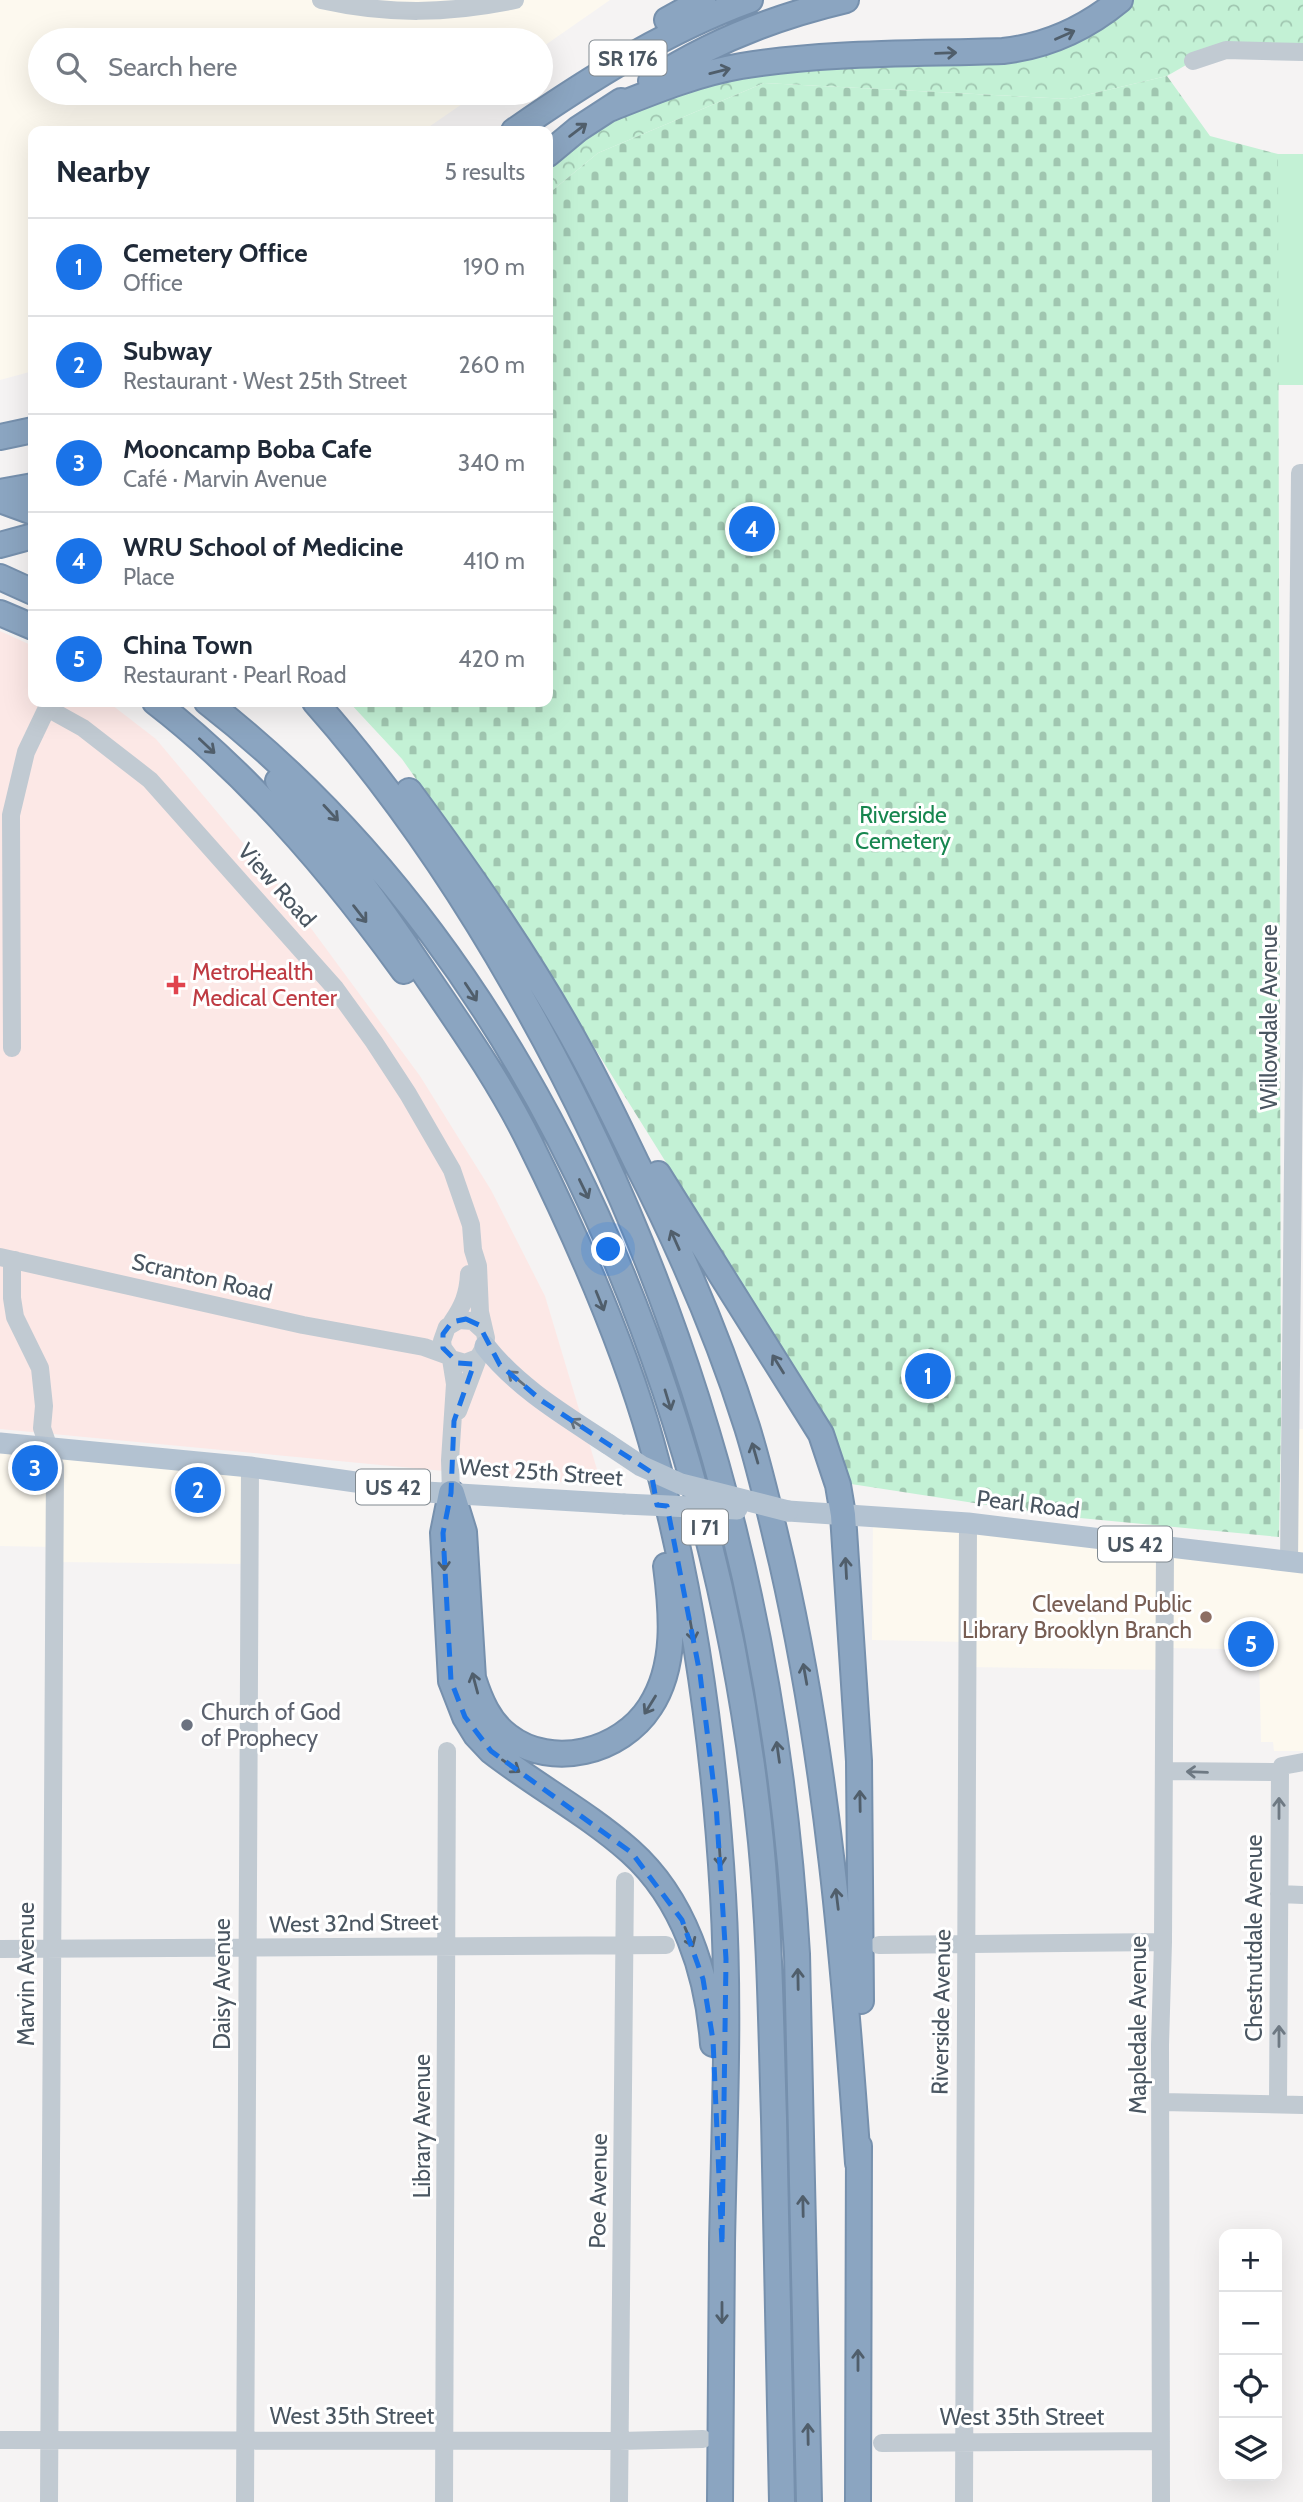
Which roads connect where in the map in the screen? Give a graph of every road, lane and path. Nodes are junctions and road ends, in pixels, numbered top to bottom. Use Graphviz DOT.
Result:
graph roads {
  1 [pos="321,0"];
  2 [pos="515,0"];
  3 [pos="703,0"];
  4 [pos="750,0"];
  5 [pos="846,0"];
  6 [pos="1120,0"];
  7 [pos="1303,52"];
  8 [pos="1194,61"];
  9 [pos="553,95"];
  10 [pos="553,104"];
  11 [pos="540,105"];
  12 [pos="552,105"];
  13 [pos="609,108"];
  14 [pos="514,126"];
  15 [pos="521,126"];
  16 [pos="553,150"];
  17 [pos="28,431"];
  18 [pos="0,437"];
  19 [pos="1302,473"];
  20 [pos="28,487"];
  21 [pos="0,492"];
  22 [pos="0,500"];
  23 [pos="28,510"];
  24 [pos="28,537"];
  25 [pos="0,545"];
  26 [pos="0,577"];
  27 [pos="28,590"];
  28 [pos="0,613"];
  29 [pos="28,625"];
  30 [pos="161,707"];
  31 [pos="210,707"];
  32 [pos="211,707"];
  33 [pos="319,707"];
  34 [pos="329,707"];
  35 [pos="1299,939"];
  36 [pos="12,1048"];
  37 [pos="582,1054"];
  38 [pos="473,1250"];
  39 [pos="579,1250"];
  40 [pos="7,1259"];
  41 [pos="449,1325"];
  42 [pos="394,1342"];
  43 [pos="482,1345"];
  44 [pos="620,1352"];
  45 [pos="449,1357"];
  46 [pos="454,1421"];
  47 [pos="0,1443"];
  48 [pos="48,1447"];
  49 [pos="250,1466"];
  50 [pos="451,1493"];
  51 [pos="799,1511"];
  52 [pos="843,1515"];
  53 [pos="968,1523"];
  54 [pos="1165,1548"];
  55 [pos="1296,1562"];
  56 [pos="447,1751"];
  57 [pos="1303,1762"];
  58 [pos="1164,1771"];
  59 [pos="1280,1772"];
  60 [pos="625,1881"];
  61 [pos="1279,1894"];
  62 [pos="1303,1895"];
  63 [pos="1163,1942"];
  64 [pos="967,1944"];
  65 [pos="448,1945"];
  66 [pos="625,1945"];
  67 [pos="666,1945"];
  68 [pos="879,1945"];
  69 [pos="0,1949"];
  70 [pos="246,1949"];
  71 [pos="51,1950"];
  72 [pos="1162,2102"];
  73 [pos="1278,2104"];
  74 [pos="1303,2105"];
  75 [pos="858,2163"];
  76 [pos="722,2245"];
  77 [pos="50,2439"];
  78 [pos="703,2439"];
  79 [pos="0,2440"];
  80 [pos="245,2440"];
  81 [pos="444,2441"];
  82 [pos="619,2441"];
  83 [pos="1161,2441"];
  84 [pos="964,2442"];
  85 [pos="882,2443"];
  86 [pos="49,2502"];
  87 [pos="244,2502"];
  88 [pos="444,2502"];
  89 [pos="619,2502"];
  90 [pos="720,2502"];
  91 [pos="782,2502"];
  92 [pos="809,2502"];
  93 [pos="859,2502"];
  94 [pos="964,2502"];
  95 [pos="1161,2502"];
  1 -- 2 [label="street"];
  3 -- 9 [label="highway"];
  4 -- 10 [label="highway, SR 176"];
  5 -- 13 [label="highway, SR 176"];
  13 -- 6 [label="highway, one-way"];
  7 -- 8 [label="street"];
  11 -- 14 [label="highway"];
  12 -- 15 [label="highway, SR 176"];
  16 -- 13 [label="highway, SR 176, one-way"];
  17 -- 18 [label="highway"];
  19 -- 35 [label="street, Willowdale Avenue"];
  20 -- 21 [label="highway"];
  22 -- 23 [label="highway"];
  24 -- 25 [label="highway"];
  26 -- 27 [label="highway"];
  28 -- 29 [label="highway"];
  30 -- 39 [label="highway, one-way"];
  31 -- 39 [label="highway"];
  32 -- 91 [label="highway, I 71, one-way"];
  92 -- 33 [label="highway, I 71, one-way"];
  34 -- 37 [label="highway"];
  35 -- 55 [label="street, Willowdale Avenue"];
  36 -- 38 [label="street, View Road"];
  52 -- 37 [label="highway, one-way"];
  75 -- 37 [label="highway, one-way"];
  38 -- 41 [label="street, View Road"];
  38 -- 43 [label="street, View Road"];
  39 -- 44 [label="highway, one-way"];
  40 -- 42 [label="street, Scranton Road"];
  40 -- 48 [label="street, Marvin Avenue"];
  41 -- 42 [label="street, Scranton Road"];
  41 -- 43 [label="street"];
  41 -- 45 [label="street"];
  42 -- 45 [label="street, Scranton Road"];
  43 -- 45 [label="street"];
  43 -- 46 [label="street"];
  51 -- 43 [label="main road, one-way, bridge"];
  44 -- 50 [label="highway, one-way"];
  44 -- 76 [label="highway, one-way"];
  45 -- 46 [label="street"];
  46 -- 50 [label="street"];
  47 -- 48 [label="main road, West 25th Street / US 42"];
  48 -- 49 [label="main road, West 25th Street / US 42"];
  48 -- 71 [label="street, Marvin Avenue"];
  49 -- 50 [label="main road, West 25th Street / US 42"];
  49 -- 70 [label="street, Daisy Avenue"];
  50 -- 51 [label="main road, West 25th Street / US 42, bridge"];
  50 -- 76 [label="highway, one-way"];
  51 -- 52 [label="main road, Pearl Road / US 42"];
  52 -- 53 [label="main road, Pearl Road / US 42"];
  75 -- 52 [label="highway, one-way"];
  53 -- 54 [label="main road, Pearl Road / US 42"];
  53 -- 64 [label="street, Riverside Avenue"];
  54 -- 55 [label="main road, Pearl Road / US 42"];
  54 -- 58 [label="street, Mapledale Avenue"];
  56 -- 65 [label="street, Library Avenue"];
  57 -- 59 [label="street"];
  59 -- 58 [label="street, one-way"];
  58 -- 63 [label="street, Mapledale Avenue"];
  61 -- 59 [label="street, Chestnutdale Avenue, one-way"];
  60 -- 66 [label="street, Poe Avenue"];
  61 -- 62 [label="street"];
  73 -- 61 [label="street, Chestnutdale Avenue, one-way"];
  63 -- 64 [label="street"];
  63 -- 72 [label="street, Mapledale Avenue"];
  64 -- 68 [label="street"];
  64 -- 84 [label="street, Riverside Avenue"];
  65 -- 66 [label="street, West 32nd Street"];
  65 -- 70 [label="street, West 32nd Street"];
  65 -- 81 [label="street, Library Avenue"];
  66 -- 67 [label="street, West 32nd Street"];
  66 -- 82 [label="street, Poe Avenue"];
  69 -- 71 [label="street, West 32nd Street"];
  70 -- 71 [label="street, West 32nd Street"];
  70 -- 80 [label="street, Daisy Avenue"];
  71 -- 77 [label="street, Marvin Avenue"];
  72 -- 73 [label="street"];
  72 -- 83 [label="street, Mapledale Avenue"];
  73 -- 74 [label="street"];
  93 -- 75 [label="highway, one-way"];
  76 -- 90 [label="highway, one-way"];
  77 -- 79 [label="street, West 35th Street"];
  77 -- 80 [label="street, West 35th Street"];
  77 -- 86 [label="street, Marvin Avenue"];
  78 -- 82 [label="street, West 35th Street"];
  80 -- 81 [label="street, West 35th Street"];
  80 -- 87 [label="street, Daisy Avenue"];
  81 -- 82 [label="street, West 35th Street"];
  81 -- 88 [label="street, Library Avenue"];
  82 -- 89 [label="street, Poe Avenue"];
  83 -- 84 [label="street, West 35th Street"];
  83 -- 95 [label="street, Mapledale Avenue"];
  84 -- 85 [label="street, West 35th Street"];
  84 -- 94 [label="street, Riverside Avenue"];
}
